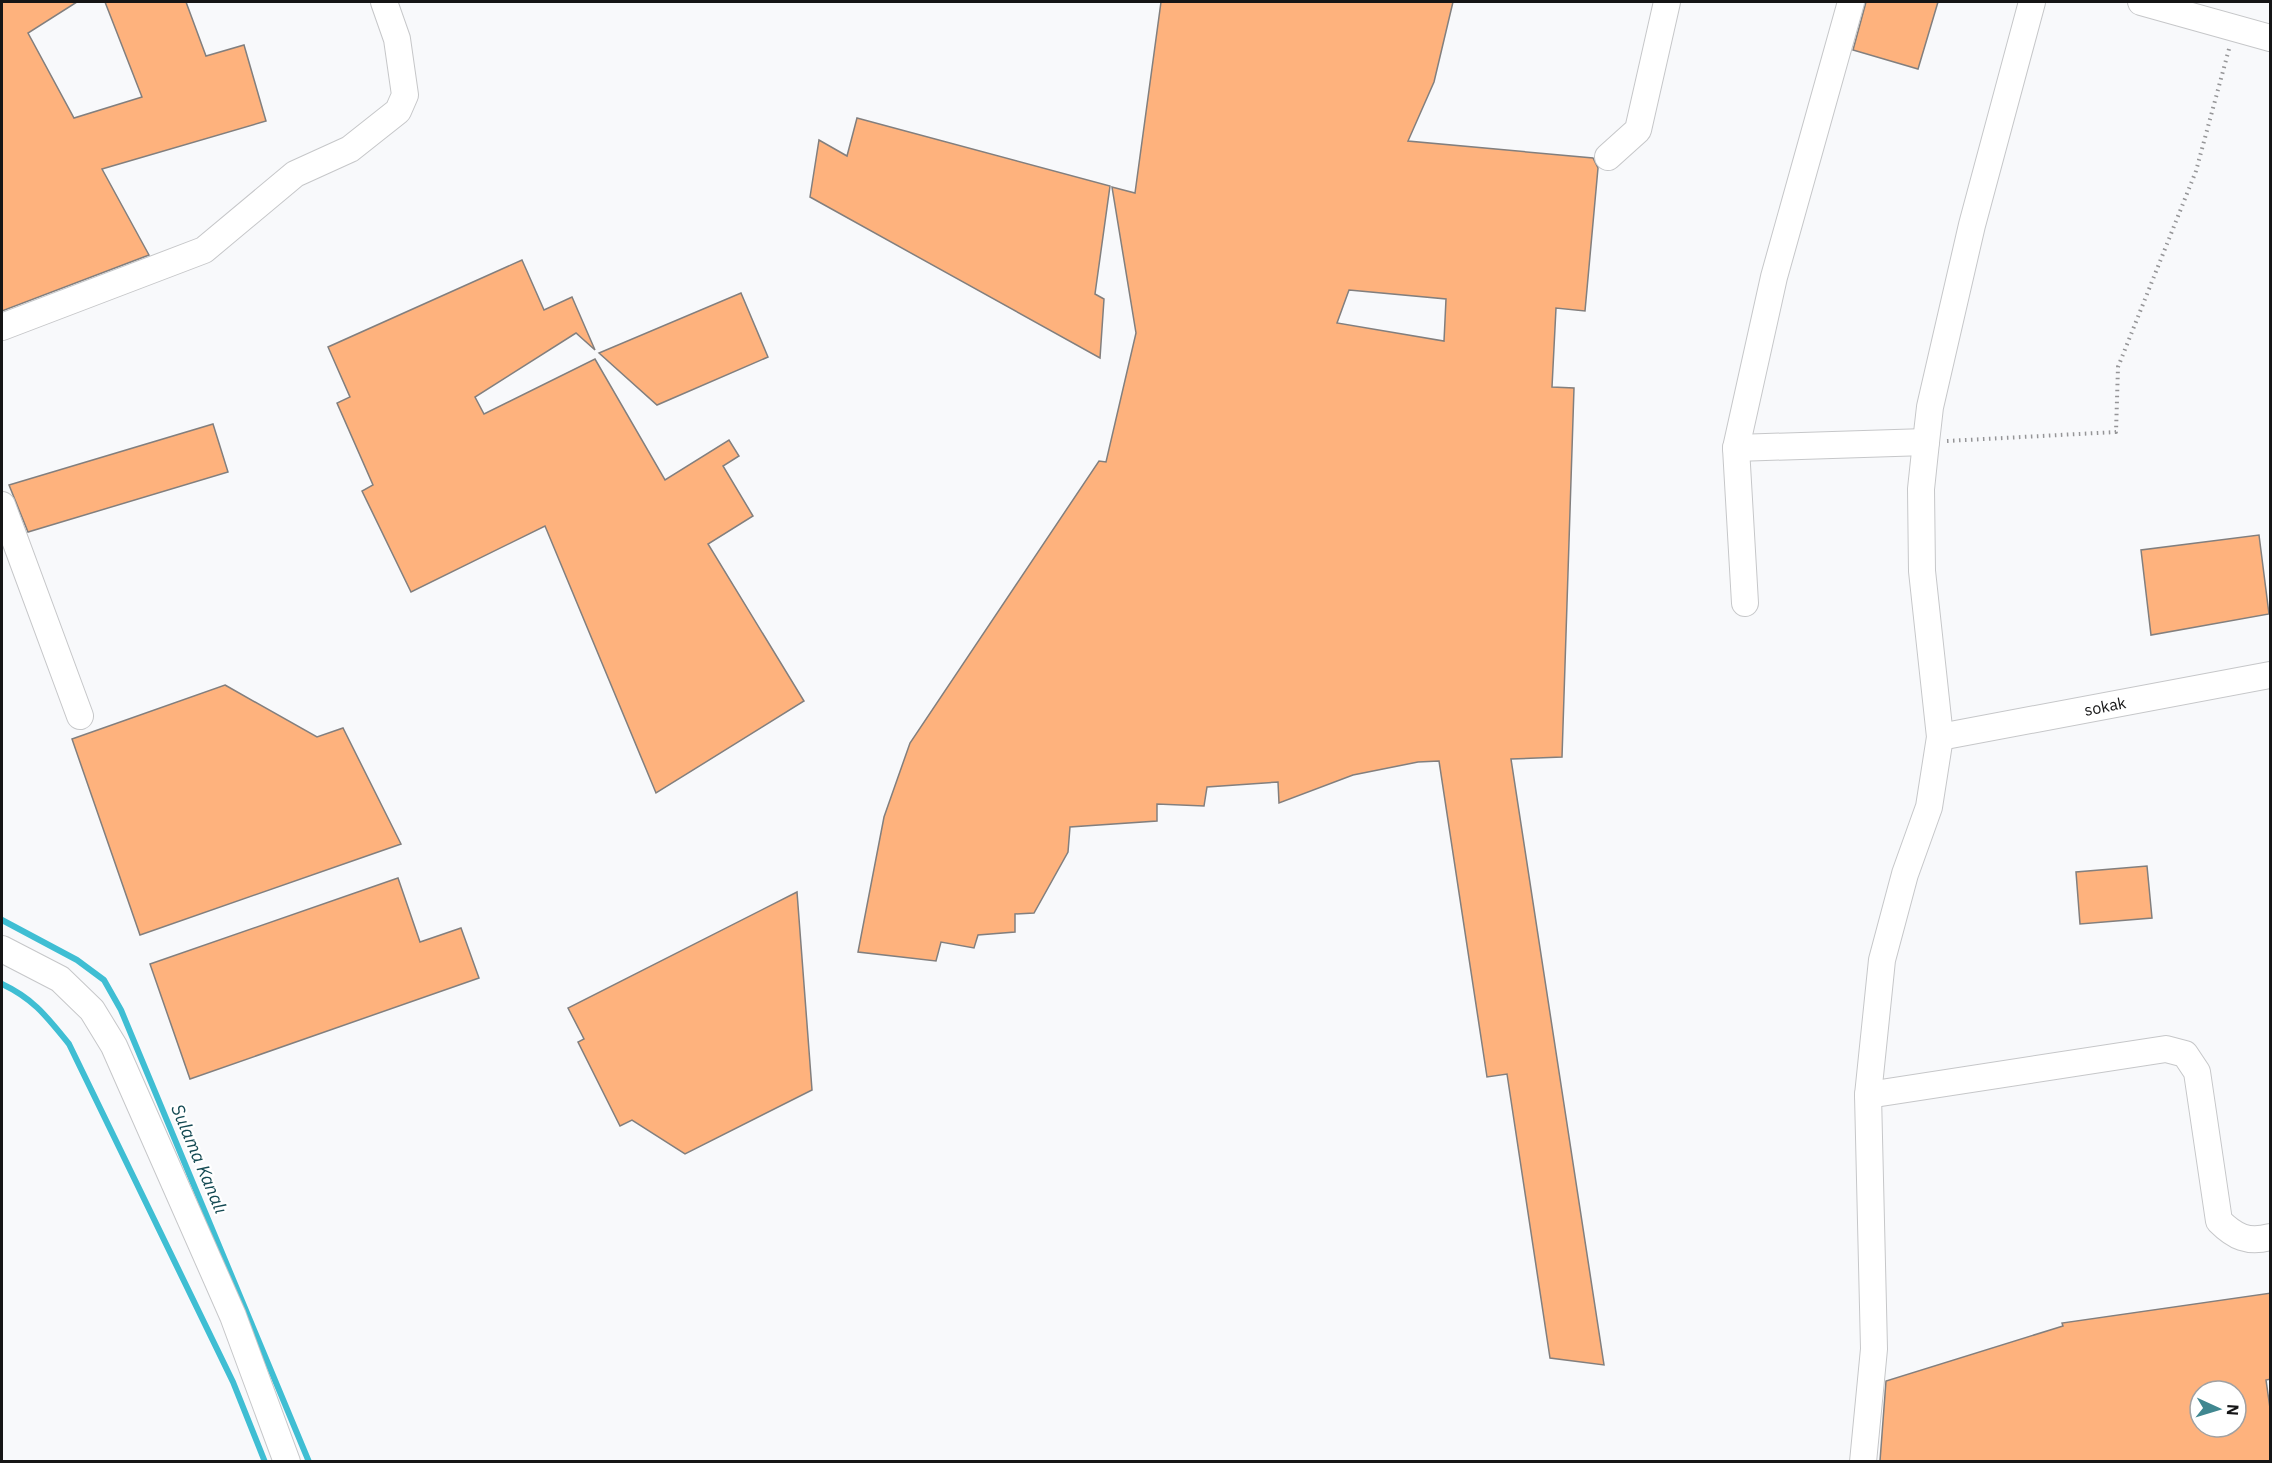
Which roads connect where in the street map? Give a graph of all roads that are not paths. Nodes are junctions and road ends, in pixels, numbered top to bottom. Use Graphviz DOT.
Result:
graph roads {
  1 [pos="384,2"];
  2 [pos="1667,2"];
  3 [pos="1851,2"];
  4 [pos="2032,2"];
  5 [pos="2141,2"];
  6 [pos="2271,38"];
  7 [pos="1608,157"];
  8 [pos="2,327"];
  9 [pos="1926,442"];
  10 [pos="1736,448"];
  11 [pos="2,505"];
  12 [pos="1745,603"];
  13 [pos="2271,675"];
  14 [pos="80,716"];
  15 [pos="1940,737"];
  16 [pos="2,949"];
  17 [pos="1868,1095"];
  18 [pos="2271,1237"];
  19 [pos="287,1461"];
  20 [pos="1863,1461"];
  1 -- 8 [label="street"];
  2 -- 7 [label="street"];
  3 -- 10 [label="street"];
  4 -- 9 [label="street"];
  5 -- 6 [label="street"];
  9 -- 10 [label="street"];
  9 -- 15 [label="street"];
  10 -- 12 [label="street"];
  11 -- 14 [label="street"];
  13 -- 15 [label="street, sokak"];
  15 -- 17 [label="street"];
  16 -- 19 [label="street"];
  17 -- 18 [label="street"];
  17 -- 20 [label="street"];
}
